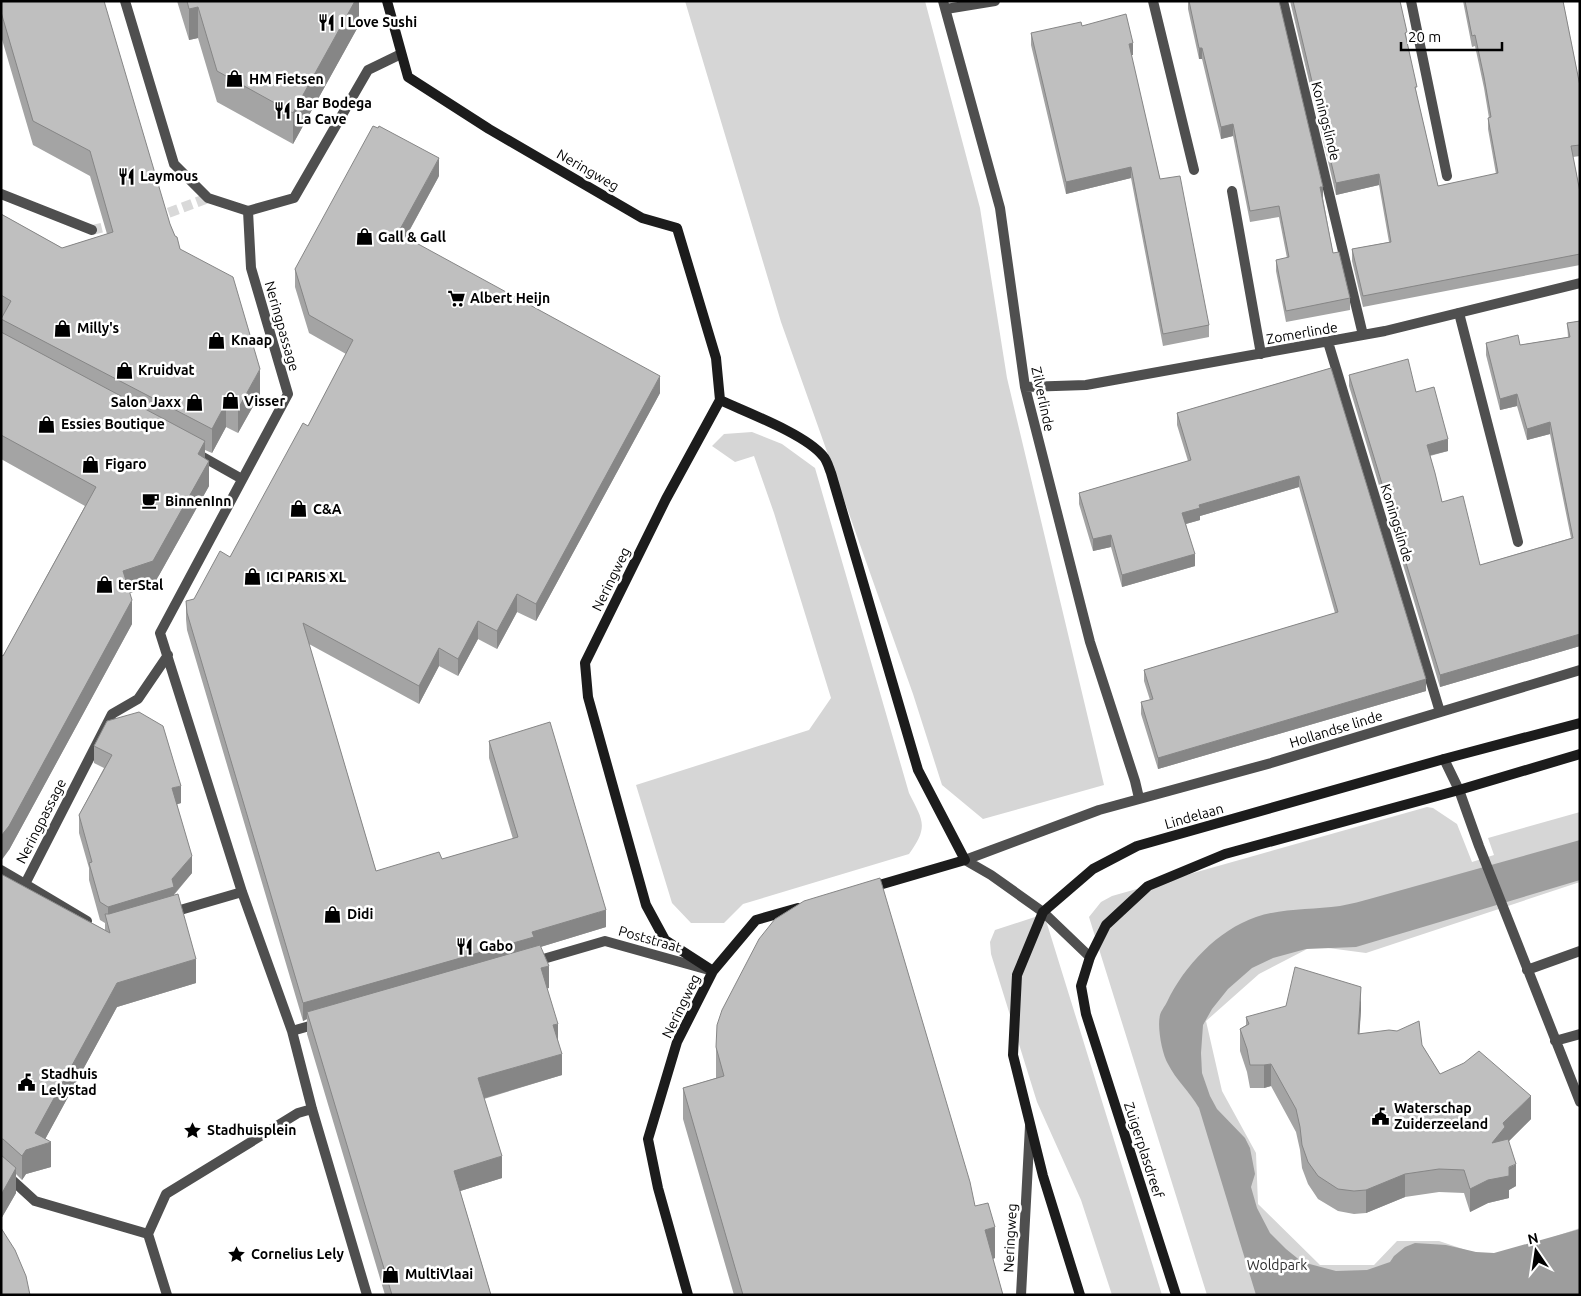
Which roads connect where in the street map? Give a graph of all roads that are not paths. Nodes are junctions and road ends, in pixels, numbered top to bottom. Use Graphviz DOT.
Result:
graph roads {
  1 [pos="125,1"];
  2 [pos="387,1"];
  3 [pos="995,1"];
  4 [pos="1153,1"];
  5 [pos="1283,1"];
  6 [pos="1411,1"];
  7 [pos="944,5"];
  8 [pos="401,54"];
  9 [pos="1194,170"];
  10 [pos="1447,176"];
  11 [pos="1232,191"];
  12 [pos="1,194"];
  13 [pos="248,211"];
  14 [pos="92,230"];
  15 [pos="1580,283"];
  16 [pos="1459,313"];
  17 [pos="1363,335"];
  18 [pos="1328,342"];
  19 [pos="1261,354"];
  20 [pos="1024,387"];
  21 [pos="720,400"];
  22 [pos="188,449"];
  23 [pos="242,479"];
  24 [pos="1518,542"];
  25 [pos="168,656"];
  26 [pos="1580,670"];
  27 [pos="1440,712"];
  28 [pos="1580,723"];
  29 [pos="1580,754"];
  30 [pos="1444,759"];
  31 [pos="1459,790"];
  32 [pos="1139,798"];
  33 [pos="965,860"];
  34 [pos="1,870"];
  35 [pos="25,884"];
  36 [pos="860,890"];
  37 [pos="242,892"];
  38 [pos="813,904"];
  39 [pos="1044,912"];
  40 [pos="161,916"];
  41 [pos="98,928"];
  42 [pos="1580,950"];
  43 [pos="1090,957"];
  44 [pos="520,966"];
  45 [pos="1527,970"];
  46 [pos="713,972"];
  47 [pos="330,1020"];
  48 [pos="292,1031"];
  49 [pos="1580,1034"];
  50 [pos="1555,1041"];
  51 [pos="1580,1102"];
  52 [pos="312,1109"];
  53 [pos="1030,1123"];
  54 [pos="1,1170"];
  55 [pos="148,1234"];
  56 [pos="167,1295"];
  57 [pos="367,1295"];
  58 [pos="688,1295"];
  59 [pos="1021,1295"];
  60 [pos="1080,1295"];
  61 [pos="1176,1295"];
  1 -- 13 [label="street"];
  2 -- 8 [label="street, Neringweg"];
  3 -- 7 [label="street"];
  4 -- 9 [label="street"];
  5 -- 17 [label="street, Koningslinde"];
  6 -- 10 [label="street"];
  7 -- 20 [label="street, Zilverlinde"];
  8 -- 13 [label="street"];
  8 -- 21 [label="street, Neringweg"];
  11 -- 19 [label="street"];
  12 -- 14 [label="street"];
  13 -- 23 [label="street, Neringpassage"];
  15 -- 16 [label="street, Zomerlinde"];
  16 -- 17 [label="street, Zomerlinde"];
  16 -- 24 [label="street"];
  17 -- 18 [label="street, Zomerlinde"];
  18 -- 19 [label="street, Zomerlinde"];
  18 -- 27 [label="street, Koningslinde"];
  19 -- 20 [label="street, Zomerlinde"];
  20 -- 32 [label="street, Zilverlinde"];
  21 -- 33 [label="street"];
  21 -- 46 [label="street, Neringweg"];
  22 -- 23 [label="street"];
  23 -- 25 [label="street, Neringpassage"];
  25 -- 35 [label="street, Neringpassage"];
  25 -- 37 [label="street, Neringpassage"];
  26 -- 27 [label="street, Hollandse linde"];
  27 -- 32 [label="street, Hollandse linde"];
  28 -- 30 [label="street, Lindelaan"];
  29 -- 31 [label="street"];
  30 -- 31 [label="street"];
  30 -- 39 [label="street, Lindelaan"];
  31 -- 43 [label="street"];
  31 -- 45 [label="street"];
  32 -- 33 [label="street, Hollandse linde"];
  33 -- 36 [label="street"];
  33 -- 39 [label="street"];
  34 -- 35 [label="street"];
  35 -- 41 [label="street, Neringpassage"];
  37 -- 40 [label="street"];
  37 -- 48 [label="street, Neringpassage"];
  38 -- 46 [label="street"];
  39 -- 43 [label="street"];
  39 -- 53 [label="street, Lindelaan"];
  42 -- 45 [label="street"];
  43 -- 61 [label="street, Zuigerplasdreef"];
  44 -- 46 [label="street, Poststraat"];
  45 -- 50 [label="street"];
  46 -- 58 [label="street, Neringweg"];
  47 -- 48 [label="street"];
  48 -- 52 [label="street"];
  49 -- 50 [label="street"];
  50 -- 51 [label="street"];
  52 -- 55 [label="street"];
  52 -- 57 [label="street"];
  53 -- 59 [label="street, Neringweg"];
  53 -- 60 [label="street"];
  54 -- 55 [label="street"];
  55 -- 56 [label="street"];
}
